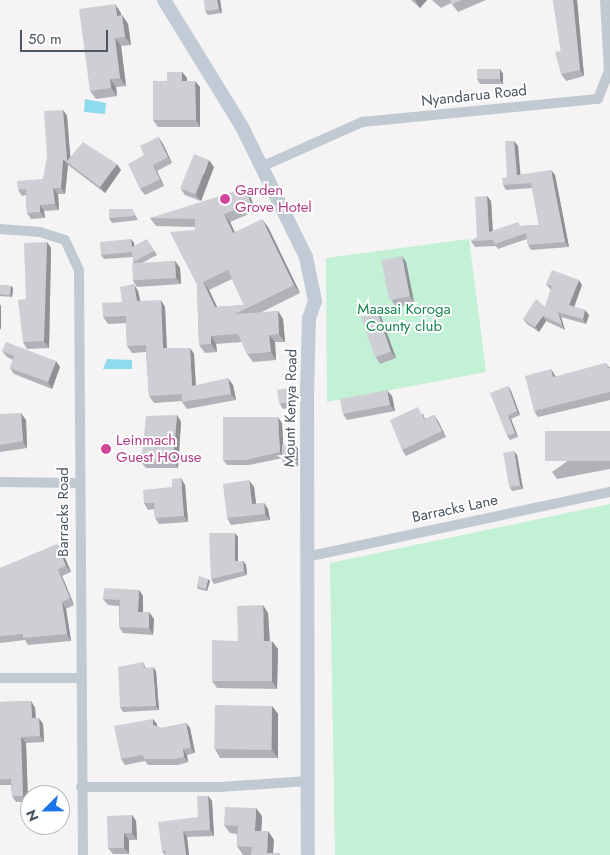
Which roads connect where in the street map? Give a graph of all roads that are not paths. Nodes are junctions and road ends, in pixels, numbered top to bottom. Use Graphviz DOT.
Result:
graph roads {
  1 [pos="164,0"];
  2 [pos="604,0"];
  3 [pos="260,167"];
  4 [pos="0,229"];
  5 [pos="0,482"];
  6 [pos="78,483"];
  7 [pos="610,492"];
  8 [pos="306,557"];
  9 [pos="0,678"];
  10 [pos="80,678"];
  11 [pos="308,781"];
  12 [pos="81,787"];
  13 [pos="83,855"];
  14 [pos="308,855"];
  1 -- 3 [label="main road, Mount Kenya Road"];
  2 -- 3 [label="street, Nyandarua Road"];
  3 -- 8 [label="main road, Mount Kenya Road"];
  4 -- 6 [label="street, Barracks Road"];
  5 -- 6 [label="street"];
  6 -- 10 [label="street, Barracks Road"];
  7 -- 8 [label="street, Barracks Lane"];
  8 -- 11 [label="main road, Mount Kenya Road"];
  9 -- 10 [label="street"];
  10 -- 12 [label="street, Barracks Road"];
  11 -- 12 [label="street"];
  11 -- 14 [label="main road, Mount Kenya Road"];
  12 -- 13 [label="street, Barracks Road"];
}
